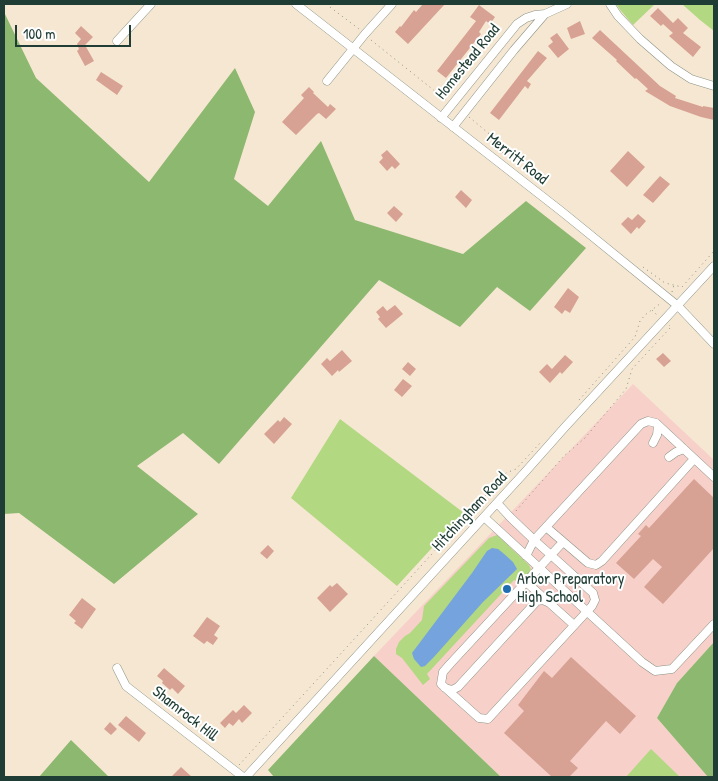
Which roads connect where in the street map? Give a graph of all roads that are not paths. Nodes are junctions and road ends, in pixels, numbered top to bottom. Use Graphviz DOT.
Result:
graph roads {
  1 [pos="151,4"];
  2 [pos="296,4"];
  3 [pos="392,4"];
  4 [pos="568,4"];
  5 [pos="610,4"];
  6 [pos="545,14"];
  7 [pos="117,41"];
  8 [pos="354,49"];
  9 [pos="327,81"];
  10 [pos="714,86"];
  11 [pos="441,118"];
  12 [pos="453,127"];
  13 [pos="714,266"];
  14 [pos="678,306"];
  15 [pos="714,344"];
  16 [pos="658,426"];
  17 [pos="653,443"];
  18 [pos="684,450"];
  19 [pos="669,458"];
  20 [pos="694,459"];
  21 [pos="714,477"];
  22 [pos="497,503"];
  23 [pos="484,517"];
  24 [pos="546,527"];
  25 [pos="534,540"];
  26 [pos="563,542"];
  27 [pos="551,555"];
  28 [pos="526,556"];
  29 [pos="539,568"];
  30 [pos="526,582"];
  31 [pos="550,603"];
  32 [pos="586,611"];
  33 [pos="714,624"];
  34 [pos="574,625"];
  35 [pos="117,668"];
  36 [pos="445,688"];
  37 [pos="244,777"];
  1 -- 7 [label="street"];
  2 -- 8 [label="street, Merritt Road"];
  3 -- 8 [label="street"];
  4 -- 6 [label="street, Homestead Road"];
  5 -- 10 [label="street"];
  6 -- 11 [label="street, Homestead Road"];
  6 -- 12 [label="street, Homestead Road"];
  8 -- 9 [label="street"];
  8 -- 11 [label="street, Merritt Road"];
  11 -- 12 [label="street, Merritt Road"];
  12 -- 14 [label="street, Merritt Road"];
  13 -- 14 [label="street, Hitchingham Road"];
  14 -- 15 [label="street, Merritt Road"];
  14 -- 22 [label="street, Hitchingham Road"];
  16 -- 17 [label="street"];
  16 -- 18 [label="street"];
  16 -- 24 [label="street"];
  18 -- 19 [label="street"];
  18 -- 20 [label="street"];
  20 -- 21 [label="street"];
  20 -- 26 [label="street"];
  22 -- 23 [label="street, Hitchingham Road"];
  22 -- 25 [label="street"];
  23 -- 28 [label="street"];
  23 -- 37 [label="street, Hitchingham Road"];
  24 -- 25 [label="street"];
  24 -- 26 [label="street"];
  25 -- 27 [label="street"];
  25 -- 28 [label="street"];
  26 -- 27 [label="street"];
  27 -- 29 [label="street"];
  27 -- 32 [label="street"];
  28 -- 29 [label="street"];
  29 -- 30 [label="street"];
  29 -- 32 [label="street"];
  30 -- 31 [label="street"];
  30 -- 36 [label="street"];
  31 -- 34 [label="street"];
  31 -- 36 [label="street"];
  32 -- 33 [label="street"];
  32 -- 34 [label="street"];
  34 -- 36 [label="street"];
  35 -- 37 [label="street, Shamrock Hill"];
}
